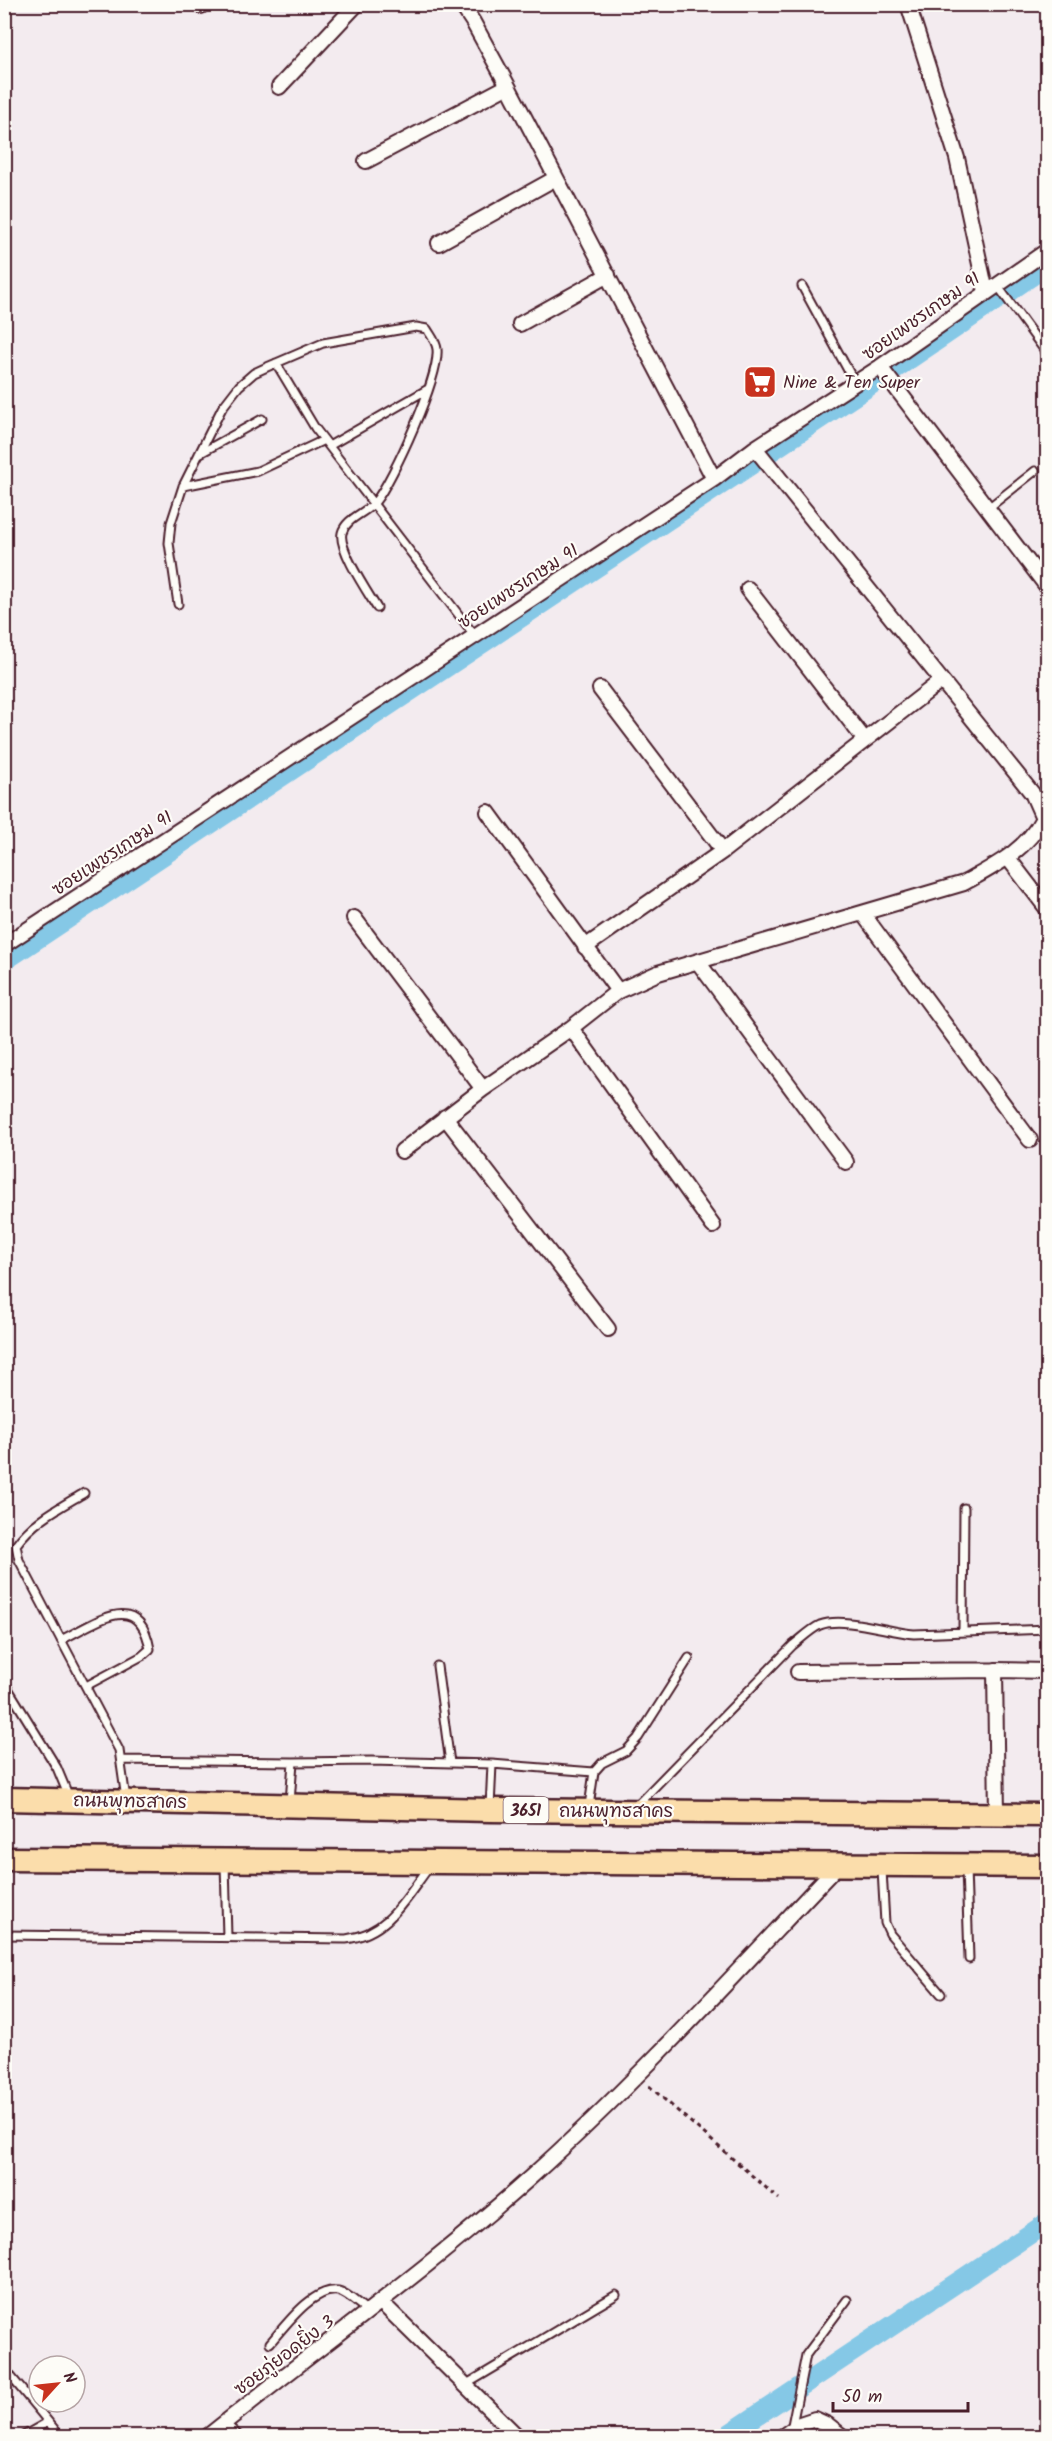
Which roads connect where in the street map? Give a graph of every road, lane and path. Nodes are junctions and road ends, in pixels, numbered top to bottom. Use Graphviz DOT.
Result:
graph roads {
  1 [pos="357,4"];
  2 [pos="461,4"];
  3 [pos="908,4"];
  4 [pos="508,86"];
  5 [pos="279,87"];
  6 [pos="366,161"];
  7 [pos="556,178"];
  8 [pos="439,243"];
  9 [pos="1047,250"];
  10 [pos="608,275"];
  11 [pos="802,286"];
  12 [pos="991,289"];
  13 [pos="520,324"];
  14 [pos="1047,355"];
  15 [pos="276,363"];
  16 [pos="880,367"];
  17 [pos="855,383"];
  18 [pos="428,389"];
  19 [pos="262,419"];
  20 [pos="324,440"];
  21 [pos="329,446"];
  22 [pos="755,448"];
  23 [pos="198,454"];
  24 [pos="1035,471"];
  25 [pos="714,478"];
  26 [pos="183,486"];
  27 [pos="374,503"];
  28 [pos="987,509"];
  29 [pos="1047,588"];
  30 [pos="748,589"];
  31 [pos="178,604"];
  32 [pos="376,608"];
  33 [pos="475,636"];
  34 [pos="941,681"];
  35 [pos="600,689"];
  36 [pos="864,739"];
  37 [pos="488,812"];
  38 [pos="723,851"];
  39 [pos="1008,858"];
  40 [pos="1047,910"];
  41 [pos="863,914"];
  42 [pos="354,918"];
  43 [pos="4,945"];
  44 [pos="585,947"];
  45 [pos="698,962"];
  46 [pos="618,991"];
  47 [pos="571,1028"];
  48 [pos="483,1089"];
  49 [pos="445,1117"];
  50 [pos="1030,1140"];
  51 [pos="402,1151"];
  52 [pos="846,1162"];
  53 [pos="713,1226"];
  54 [pos="608,1329"];
  55 [pos="84,1493"];
  56 [pos="964,1508"];
  57 [pos="1047,1629"];
  58 [pos="963,1632"];
  59 [pos="61,1640"];
  60 [pos="689,1658"];
  61 [pos="437,1666"];
  62 [pos="995,1670"];
  63 [pos="1047,1671"];
  64 [pos="798,1672"];
  65 [pos="4,1682"];
  66 [pos="86,1686"];
  67 [pos="121,1760"];
  68 [pos="293,1762"];
  69 [pos="450,1763"];
  70 [pos="492,1764"];
  71 [pos="594,1772"];
  72 [pos="4,1799"];
  73 [pos="71,1800"];
  74 [pos="126,1801"];
  75 [pos="290,1805"];
  76 [pos="490,1809"];
  77 [pos="588,1811"];
  78 [pos="631,1811"];
  79 [pos="998,1814"];
  80 [pos="1047,1815"];
  81 [pos="4,1859"];
  82 [pos="225,1860"];
  83 [pos="433,1861"];
  84 [pos="840,1863"];
  85 [pos="881,1864"];
  86 [pos="965,1865"];
  87 [pos="1047,1866"];
  88 [pos="4,1935"];
  89 [pos="227,1937"];
  90 [pos="969,1959"];
  91 [pos="941,1994"];
  92 [pos="639,2077"];
  93 [pos="779,2199"];
  94 [pos="616,2295"];
  95 [pos="847,2300"];
  96 [pos="381,2302"];
  97 [pos="369,2312"];
  98 [pos="270,2343"];
  99 [pos="4,2368"];
  100 [pos="465,2385"];
  101 [pos="48,2422"];
  102 [pos="225,2423"];
  103 [pos="787,2433"];
  104 [pos="23,2436"];
  105 [pos="60,2436"];
  106 [pos="208,2436"];
  107 [pos="240,2436"];
  108 [pos="517,2436"];
  109 [pos="842,2436"];
  1 -- 5 [label="street"];
  2 -- 4 [label="street"];
  3 -- 12 [label="street"];
  4 -- 6 [label="street"];
  4 -- 7 [label="street"];
  7 -- 8 [label="street"];
  7 -- 10 [label="street"];
  9 -- 12 [label="street, ซอยเพชรเกษม 91"];
  10 -- 13 [label="street"];
  10 -- 25 [label="street"];
  11 -- 17 [label="lane"];
  12 -- 14 [label="lane"];
  12 -- 16 [label="street, ซอยเพชรเกษม 91"];
  15 -- 18 [label="lane"];
  15 -- 20 [label="lane"];
  15 -- 23 [label="lane"];
  16 -- 17 [label="street, ซอยเพชรเกษม 91"];
  16 -- 28 [label="street"];
  17 -- 22 [label="street, ซอยเพชรเกษม 91"];
  18 -- 21 [label="lane"];
  18 -- 27 [label="lane"];
  19 -- 23 [label="lane"];
  20 -- 21 [label="lane"];
  20 -- 26 [label="lane"];
  21 -- 27 [label="lane"];
  22 -- 25 [label="street, ซอยเพชรเกษม 91"];
  22 -- 34 [label="street"];
  23 -- 26 [label="lane"];
  24 -- 28 [label="lane"];
  25 -- 33 [label="street, ซอยเพชรเกษม 91"];
  26 -- 31 [label="lane"];
  27 -- 32 [label="lane"];
  27 -- 33 [label="lane"];
  28 -- 29 [label="street"];
  30 -- 36 [label="street"];
  33 -- 43 [label="street, ซอยเพชรเกษม 91"];
  34 -- 36 [label="street"];
  34 -- 39 [label="street"];
  35 -- 38 [label="street"];
  36 -- 38 [label="street"];
  37 -- 44 [label="street"];
  38 -- 44 [label="street"];
  39 -- 40 [label="street"];
  39 -- 41 [label="street"];
  41 -- 45 [label="street"];
  41 -- 50 [label="street"];
  42 -- 48 [label="street"];
  44 -- 46 [label="street"];
  45 -- 46 [label="street"];
  45 -- 52 [label="street"];
  46 -- 47 [label="street"];
  47 -- 48 [label="street"];
  47 -- 53 [label="street"];
  48 -- 49 [label="street"];
  49 -- 51 [label="street"];
  49 -- 54 [label="street"];
  55 -- 59 [label="lane"];
  56 -- 58 [label="lane"];
  57 -- 58 [label="lane"];
  58 -- 78 [label="lane"];
  59 -- 66 [label="lane"];
  59 -- 66 [label="lane"];
  60 -- 71 [label="lane"];
  61 -- 69 [label="lane"];
  62 -- 63 [label="street"];
  62 -- 64 [label="street"];
  62 -- 79 [label="street"];
  65 -- 73 [label="lane"];
  66 -- 67 [label="lane"];
  67 -- 68 [label="lane"];
  67 -- 74 [label="lane"];
  68 -- 69 [label="lane"];
  68 -- 75 [label="lane"];
  69 -- 70 [label="lane"];
  70 -- 71 [label="lane"];
  70 -- 76 [label="lane"];
  71 -- 77 [label="lane"];
  72 -- 73 [label="main road, ถนนพุทธสาคร / 3651"];
  73 -- 74 [label="main road, ถนนพุทธสาคร / 3651"];
  74 -- 75 [label="main road, ถนนพุทธสาคร / 3651"];
  75 -- 76 [label="main road, ถนนพุทธสาคร / 3651"];
  76 -- 77 [label="main road, ถนนพุทธสาคร / 3651"];
  77 -- 78 [label="main road, ถนนพุทธสาคร / 3651"];
  78 -- 79 [label="main road, ถนนพุทธสาคร / 3651"];
  79 -- 80 [label="main road, ถนนพุทธสาคร / 3651"];
  81 -- 82 [label="main road"];
  82 -- 83 [label="main road"];
  82 -- 89 [label="lane"];
  83 -- 84 [label="main road"];
  83 -- 89 [label="lane"];
  84 -- 85 [label="main road"];
  84 -- 92 [label="street, ซอยภู่ยอดยิ่ง 3"];
  85 -- 86 [label="main road"];
  85 -- 91 [label="lane"];
  86 -- 87 [label="main road"];
  86 -- 90 [label="lane"];
  88 -- 89 [label="lane"];
  92 -- 93 [label="path"];
  92 -- 96 [label="street, ซอยภู่ยอดยิ่ง 3"];
  94 -- 100 [label="lane"];
  95 -- 103 [label="lane"];
  96 -- 97 [label="street, ซอยภู่ยอดยิ่ง 3"];
  96 -- 100 [label="street"];
  97 -- 98 [label="lane"];
  97 -- 102 [label="street, ซอยภู่ยอดยิ่ง 3"];
  99 -- 101 [label="lane"];
  100 -- 108 [label="street"];
  101 -- 104 [label="lane"];
  101 -- 105 [label="lane"];
  102 -- 106 [label="street, ซอยภู่ยอดยิ่ง 3"];
  102 -- 107 [label="lane"];
  103 -- 109 [label="street"];
}
